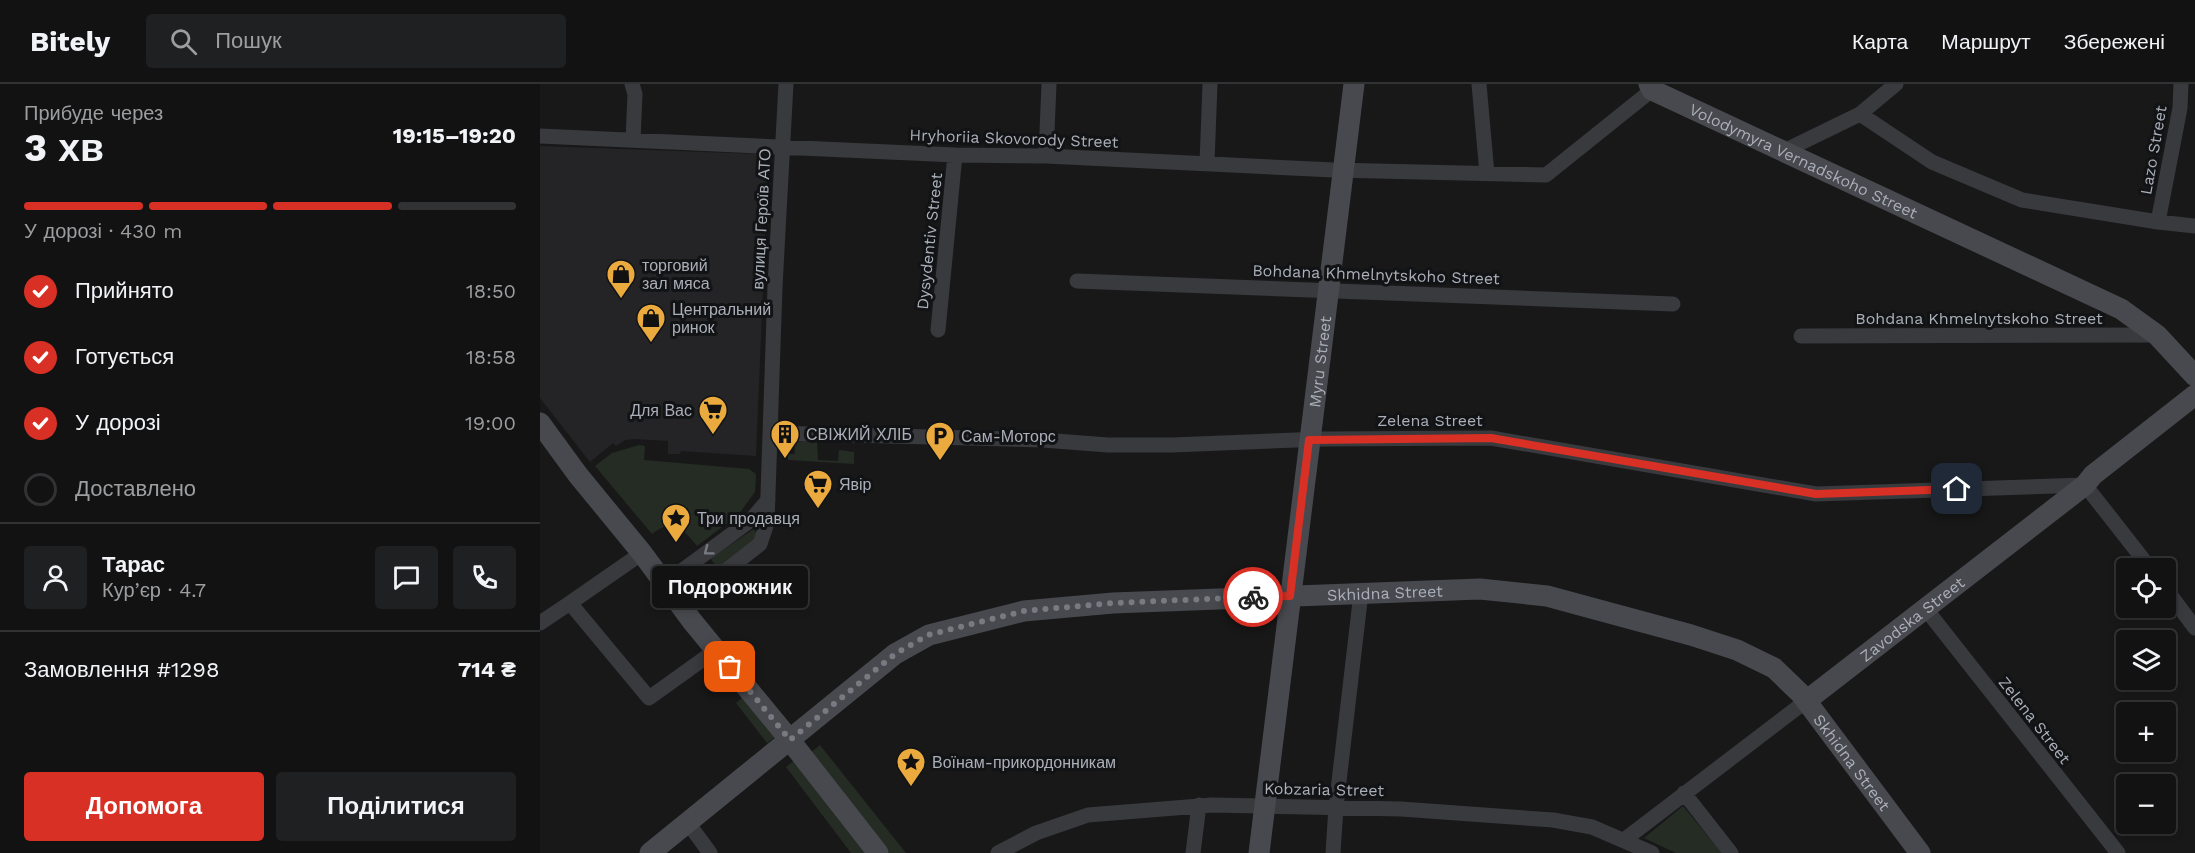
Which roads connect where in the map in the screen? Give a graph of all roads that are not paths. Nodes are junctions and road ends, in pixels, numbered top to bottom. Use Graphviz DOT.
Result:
graph roads {
  1 [pos="632,84"];
  2 [pos="786,84"];
  3 [pos="1049,84"];
  4 [pos="1210,84"];
  5 [pos="1354,84"];
  6 [pos="1479,84"];
  7 [pos="1896,84"];
  8 [pos="2181,84"];
  9 [pos="1651,87"];
  10 [pos="1860,114"];
  11 [pos="540,136"];
  12 [pos="633,140"];
  13 [pos="784,148"];
  14 [pos="1782,152"];
  15 [pos="955,155"];
  16 [pos="1046,156"];
  17 [pos="1207,163"];
  18 [pos="1343,170"];
  19 [pos="1487,174"];
  20 [pos="2158,222"];
  21 [pos="2195,226"];
  22 [pos="1077,281"];
  23 [pos="1328,290"];
  24 [pos="1673,304"];
  25 [pos="938,330"];
  26 [pos="2157,335"];
  27 [pos="1801,336"];
  28 [pos="2195,376"];
  29 [pos="2195,395"];
  30 [pos="540,423"];
  31 [pos="771,433"];
  32 [pos="1309,440"];
  33 [pos="2085,485"];
  34 [pos="768,500"];
  35 [pos="638,556"];
  36 [pos="2142,558"];
  37 [pos="665,583"];
  38 [pos="1361,593"];
  39 [pos="1290,596"];
  40 [pos="2176,602"];
  41 [pos="570,603"];
  42 [pos="682,605"];
  43 [pos="1925,608"];
  44 [pos="540,623"];
  45 [pos="2195,628"];
  46 [pos="716,650"];
  47 [pos="1806,701"];
  48 [pos="790,740"];
  49 [pos="1684,793"];
  50 [pos="1199,805"];
  51 [pos="1265,805"];
  52 [pos="1336,807"];
  53 [pos="688,823"];
  54 [pos="1624,840"];
  55 [pos="650,853"];
  56 [pos="710,853"];
  57 [pos="878,853"];
  58 [pos="998,853"];
  59 [pos="1193,853"];
  60 [pos="1259,853"];
  61 [pos="1333,853"];
  62 [pos="1652,853"];
  63 [pos="1731,853"];
  64 [pos="1920,853"];
  65 [pos="2118,853"];
  1 -- 12 [label="street"];
  2 -- 13 [label="street, вулиця Героїв АТО"];
  3 -- 16 [label="street"];
  4 -- 17 [label="street"];
  5 -- 18 [label="street, Myru Street"];
  6 -- 19 [label="street"];
  7 -- 10 [label="street"];
  8 -- 20 [label="street, Lazo Street"];
  9 -- 14 [label="street, Volodymyra Vernadskoho Street"];
  9 -- 19 [label="street, Hryhoriia Skovorody Street"];
  10 -- 14 [label="street"];
  10 -- 20 [label="street"];
  11 -- 12 [label="street, Hryhoriia Skovorody Street"];
  12 -- 13 [label="street, Hryhoriia Skovorody Street"];
  13 -- 15 [label="street, Hryhoriia Skovorody Street"];
  13 -- 31 [label="street, вулиця Героїв АТО"];
  14 -- 26 [label="street, Volodymyra Vernadskoho Street"];
  15 -- 16 [label="street, Hryhoriia Skovorody Street"];
  15 -- 25 [label="street, Dysydentiv Street"];
  16 -- 17 [label="street, Hryhoriia Skovorody Street"];
  17 -- 18 [label="street, Hryhoriia Skovorody Street"];
  18 -- 19 [label="street, Hryhoriia Skovorody Street"];
  18 -- 23 [label="street, Myru Street"];
  20 -- 21 [label="street"];
  22 -- 23 [label="street, Bohdana Khmelnytskoho Street"];
  23 -- 24 [label="street, Bohdana Khmelnytskoho Street"];
  23 -- 32 [label="street, Myru Street"];
  26 -- 27 [label="street, Bohdana Khmelnytskoho Street"];
  26 -- 28 [label="street, Volodymyra Vernadskoho Street"];
  29 -- 33 [label="street, Zavodska Street"];
  30 -- 35 [label="street"];
  31 -- 32 [label="street, Zelena Street"];
  31 -- 34 [label="street, вулиця Героїв АТО"];
  32 -- 33 [label="street, Zelena Street"];
  32 -- 39 [label="street, Myru Street"];
  33 -- 36 [label="street"];
  33 -- 43 [label="street, Zavodska Street"];
  34 -- 37 [label="street, one-way"];
  34 -- 42 [label="street, вулиця Героїв АТО"];
  35 -- 37 [label="street"];
  35 -- 41 [label="street"];
  37 -- 42 [label="street"];
  38 -- 39 [label="street, Skhidna Street"];
  38 -- 47 [label="street, Skhidna Street"];
  38 -- 52 [label="street"];
  39 -- 48 [label="street, Skhidna Street"];
  39 -- 51 [label="street, Myru Street"];
  40 -- 45 [label="street"];
  41 -- 44 [label="street"];
  41 -- 46 [label="street"];
  42 -- 46 [label="street"];
  43 -- 47 [label="street, Zavodska Street"];
  43 -- 65 [label="street, Zelena Street"];
  46 -- 48 [label="street"];
  47 -- 49 [label="street, Zavodska Street"];
  47 -- 64 [label="street, Skhidna Street"];
  48 -- 53 [label="street, Skhidna Street"];
  48 -- 57 [label="street"];
  49 -- 54 [label="street, Zavodska Street"];
  49 -- 63 [label="street"];
  50 -- 51 [label="street, Kobzaria Street"];
  50 -- 58 [label="street, Kobzaria Street"];
  50 -- 59 [label="street"];
  51 -- 52 [label="street, Kobzaria Street"];
  51 -- 60 [label="street, Myru Street"];
  52 -- 54 [label="street, Kobzaria Street"];
  52 -- 61 [label="street"];
  53 -- 55 [label="street, Skhidna Street"];
  53 -- 56 [label="street"];
  54 -- 62 [label="street, Kobzaria Street"];
}
